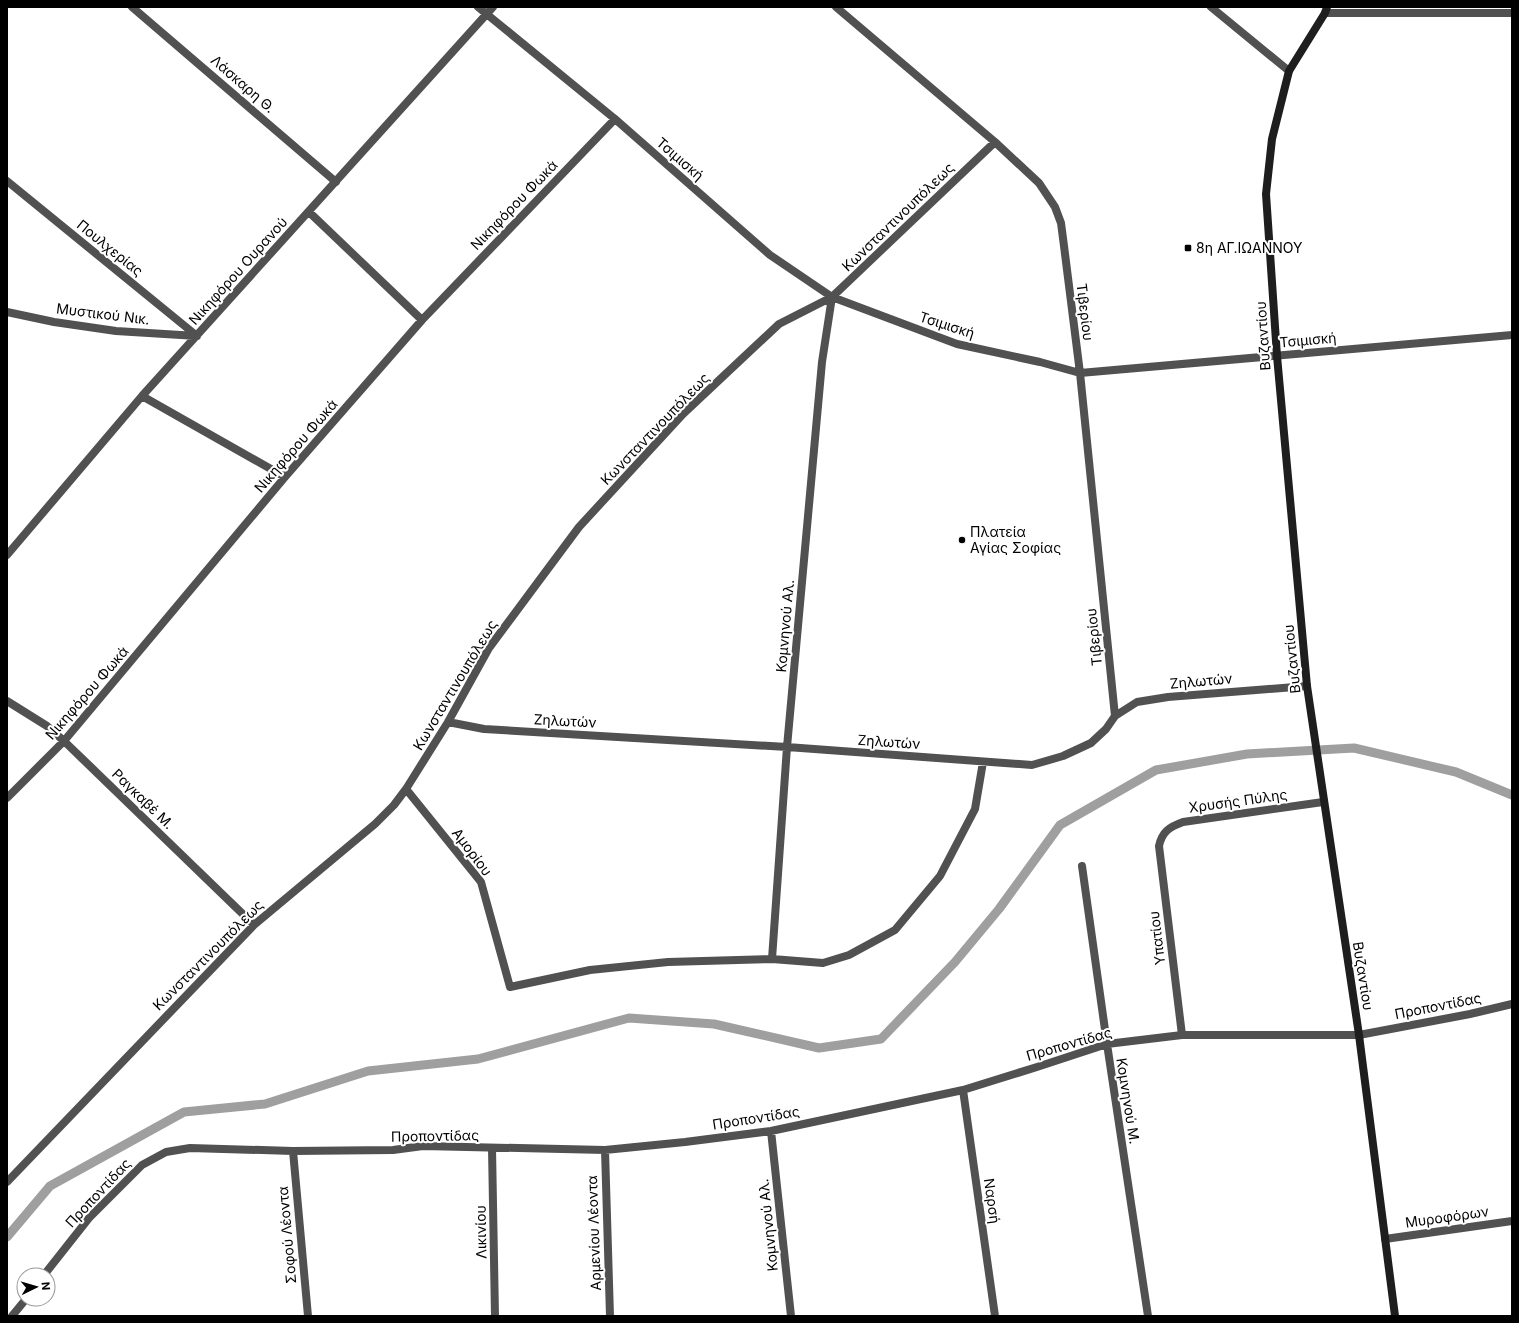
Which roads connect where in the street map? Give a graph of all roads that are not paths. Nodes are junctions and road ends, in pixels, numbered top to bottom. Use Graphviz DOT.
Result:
graph roads {
  1 [pos="132,7"];
  2 [pos="478,7"];
  3 [pos="493,7"];
  4 [pos="836,7"];
  5 [pos="1211,7"];
  6 [pos="1326,10"];
  7 [pos="1512,13"];
  8 [pos="486,15"];
  9 [pos="1289,71"];
  10 [pos="615,119"];
  11 [pos="996,142"];
  12 [pos="7,181"];
  13 [pos="336,182"];
  14 [pos="309,212"];
  15 [pos="832,297"];
  16 [pos="7,312"];
  17 [pos="422,320"];
  18 [pos="1512,335"];
  19 [pos="197,336"];
  20 [pos="1277,356"];
  21 [pos="1080,373"];
  22 [pos="142,396"];
  23 [pos="285,477"];
  24 [pos="7,555"];
  25 [pos="1307,686"];
  26 [pos="7,701"];
  27 [pos="1115,716"];
  28 [pos="448,722"];
  29 [pos="64,741"];
  30 [pos="788,748"];
  31 [pos="984,762"];
  32 [pos="406,789"];
  33 [pos="7,798"];
  34 [pos="1323,802"];
  35 [pos="1161,838"];
  36 [pos="1082,866"];
  37 [pos="254,925"];
  38 [pos="772,958"];
  39 [pos="1512,1004"];
  40 [pos="1182,1035"];
  41 [pos="1359,1035"];
  42 [pos="1107,1044"];
  43 [pos="964,1090"];
  44 [pos="771,1131"];
  45 [pos="492,1148"];
  46 [pos="605,1150"];
  47 [pos="293,1151"];
  48 [pos="7,1182"];
  49 [pos="1512,1221"];
  50 [pos="1385,1239"];
  51 [pos="50,1267"];
  52 [pos="19,1307"];
  53 [pos="12,1316"];
  54 [pos="308,1316"];
  55 [pos="495,1316"];
  56 [pos="610,1316"];
  57 [pos="791,1316"];
  58 [pos="995,1316"];
  59 [pos="1148,1316"];
  60 [pos="1395,1316"];
  1 -- 13 [label="street, Λάσκαρη Θ."];
  2 -- 8 [label="street, Τσιμισκή"];
  3 -- 8 [label="street, Νικηφόρου Ουρανού"];
  4 -- 11 [label="street, Τιβερίου"];
  5 -- 9 [label="street"];
  6 -- 7 [label="street"];
  6 -- 9 [label="street, Βυζαντίου"];
  8 -- 10 [label="street, Τσιμισκή"];
  8 -- 13 [label="street, Νικηφόρου Ουρανού"];
  9 -- 20 [label="street, Βυζαντίου"];
  10 -- 15 [label="street, Τσιμισκή"];
  10 -- 17 [label="street, Νικηφόρου Φωκά"];
  11 -- 15 [label="street, Κωνσταντινουπόλεως"];
  11 -- 21 [label="street, Τιβερίου"];
  12 -- 19 [label="street, Πουλχερίας"];
  13 -- 14 [label="street, Νικηφόρου Ουρανού"];
  14 -- 17 [label="street"];
  14 -- 19 [label="street, Νικηφόρου Ουρανού"];
  15 -- 21 [label="street, Τσιμισκή"];
  15 -- 28 [label="street, Κωνσταντινουπόλεως"];
  15 -- 30 [label="street, Κομνηνού Αλ."];
  16 -- 19 [label="street, Μυστικού Νικ."];
  17 -- 23 [label="street, Νικηφόρου Φωκά"];
  18 -- 20 [label="street, Τσιμισκή"];
  19 -- 22 [label="street, Νικηφόρου Ουρανού"];
  20 -- 21 [label="street, Τσιμισκή"];
  20 -- 25 [label="street, Βυζαντίου"];
  21 -- 27 [label="street, Τιβερίου"];
  22 -- 23 [label="street"];
  22 -- 24 [label="street, Νικηφόρου Ουρανού"];
  23 -- 29 [label="street, Νικηφόρου Φωκά"];
  25 -- 27 [label="street, Ζηλωτών"];
  25 -- 34 [label="street, Βυζαντίου"];
  26 -- 29 [label="street, Ραγκαβέ Μ."];
  27 -- 31 [label="street, Ζηλωτών"];
  28 -- 30 [label="street, Ζηλωτών"];
  28 -- 32 [label="street, Κωνσταντινουπόλεως"];
  29 -- 33 [label="street, Νικηφόρου Φωκά"];
  29 -- 37 [label="street, Ραγκαβέ Μ."];
  30 -- 31 [label="street, Ζηλωτών"];
  30 -- 38 [label="street, Κομνηνού Αλ."];
  31 -- 38 [label="street"];
  32 -- 37 [label="street, Κωνσταντινουπόλεως"];
  32 -- 38 [label="street, Αμορίου"];
  34 -- 35 [label="street, Χρυσής Πύλης"];
  34 -- 41 [label="street, Βυζαντίου"];
  35 -- 40 [label="street, Υπατίου"];
  36 -- 42 [label="street, Κομνηνού Μ."];
  37 -- 48 [label="street, Κωνσταντινουπόλεως"];
  39 -- 41 [label="street, Προποντίδας"];
  40 -- 41 [label="street, Προποντίδας"];
  40 -- 42 [label="street, Προποντίδας"];
  41 -- 50 [label="street, Βυζαντίου"];
  42 -- 43 [label="street, Προποντίδας"];
  42 -- 59 [label="street, Κομνηνού Μ."];
  43 -- 44 [label="street, Προποντίδας"];
  43 -- 58 [label="street, Ναρσή"];
  44 -- 46 [label="street, Προποντίδας"];
  44 -- 57 [label="street, Κομνηνού Αλ."];
  45 -- 46 [label="street, Προποντίδας"];
  45 -- 47 [label="street, Προποντίδας"];
  45 -- 55 [label="street, Λικινίου"];
  46 -- 56 [label="street, Αρμενίου Λέοντα"];
  47 -- 51 [label="street, Προποντίδας"];
  47 -- 54 [label="street, Σοφού Λέοντα"];
  49 -- 50 [label="street, Μυροφόρων"];
  50 -- 60 [label="street, Βυζαντίου"];
  52 -- 53 [label="street"];
}
